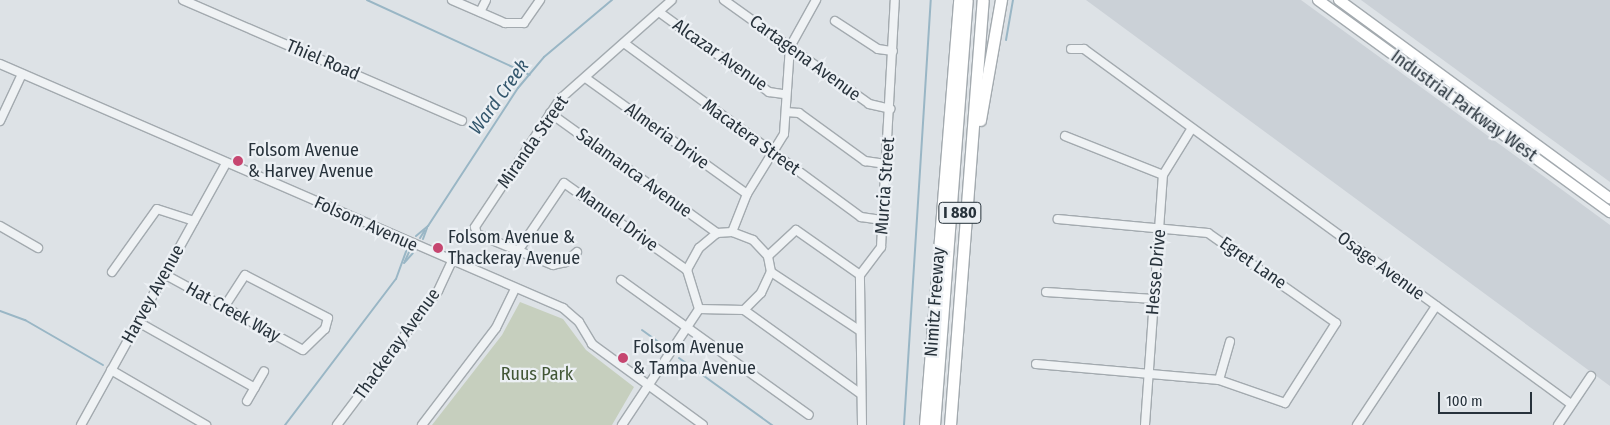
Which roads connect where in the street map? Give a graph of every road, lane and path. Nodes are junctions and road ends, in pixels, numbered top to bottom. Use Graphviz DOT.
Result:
graph roads {
  1 [pos="184,0"];
  2 [pos="452,0"];
  3 [pos="486,0"];
  4 [pos="540,0"];
  5 [pos="672,0"];
  6 [pos="724,0"];
  7 [pos="895,0"];
  8 [pos="953,0"];
  9 [pos="959,0"];
  10 [pos="967,0"];
  11 [pos="975,0"];
  12 [pos="983,0"];
  13 [pos="1001,0"];
  14 [pos="1318,0"];
  15 [pos="1339,0"];
  16 [pos="811,1"];
  17 [pos="480,12"];
  18 [pos="659,12"];
  19 [pos="835,21"];
  20 [pos="624,43"];
  21 [pos="790,47"];
  22 [pos="1071,49"];
  23 [pos="893,51"];
  24 [pos="953,62"];
  25 [pos="0,64"];
  26 [pos="22,74"];
  27 [pos="587,79"];
  28 [pos="784,94"];
  29 [pos="890,109"];
  30 [pos="786,112"];
  31 [pos="1482,112"];
  32 [pos="550,113"];
  33 [pos="0,121"];
  34 [pos="462,121"];
  35 [pos="1192,128"];
  36 [pos="1065,136"];
  37 [pos="774,154"];
  38 [pos="226,163"];
  39 [pos="886,164"];
  40 [pos="1163,175"];
  41 [pos="747,194"];
  42 [pos="968,196"];
  43 [pos="1610,198"];
  44 [pos="1610,212"];
  45 [pos="1058,219"];
  46 [pos="882,220"];
  47 [pos="194,221"];
  48 [pos="0,226"];
  49 [pos="1160,228"];
  50 [pos="732,232"];
  51 [pos="717,233"];
  52 [pos="38,248"];
  53 [pos="518,251"];
  54 [pos="577,252"];
  55 [pos="768,256"];
  56 [pos="452,261"];
  57 [pos="687,270"];
  58 [pos="112,272"];
  59 [pos="770,272"];
  60 [pos="164,274"];
  61 [pos="860,275"];
  62 [pos="621,280"];
  63 [pos="515,289"];
  64 [pos="1046,292"];
  65 [pos="1154,299"];
  66 [pos="1436,306"];
  67 [pos="224,307"];
  68 [pos="699,309"];
  69 [pos="744,310"];
  70 [pos="138,322"];
  71 [pos="689,330"];
  72 [pos="859,330"];
  73 [pos="1230,342"];
  74 [pos="1036,364"];
  75 [pos="111,370"];
  76 [pos="264,372"];
  77 [pos="1148,372"];
  78 [pos="1591,376"];
  79 [pos="1219,380"];
  80 [pos="649,385"];
  81 [pos="254,388"];
  82 [pos="862,394"];
  83 [pos="247,401"];
  84 [pos="1571,404"];
  85 [pos="809,415"];
  86 [pos="81,425"];
  87 [pos="206,425"];
  88 [pos="338,425"];
  89 [pos="422,425"];
  90 [pos="622,425"];
  91 [pos="703,425"];
  92 [pos="862,425"];
  93 [pos="925,425"];
  94 [pos="934,425"];
  95 [pos="943,425"];
  96 [pos="950,425"];
  97 [pos="1145,425"];
  98 [pos="1357,425"];
  99 [pos="1558,425"];
  1 -- 34 [label="street, Thiel Road"];
  2 -- 17 [label="street"];
  3 -- 17 [label="street"];
  4 -- 17 [label="street"];
  5 -- 18 [label="street, Miranda Street"];
  6 -- 21 [label="street, Cartagena Avenue"];
  7 -- 23 [label="street, Murcia Street"];
  8 -- 24 [label="highway"];
  9 -- 24 [label="highway, Nimitz Freeway / I 880"];
  10 -- 94 [label="highway, I 880"];
  11 -- 95 [label="highway, I 880"];
  12 -- 42 [label="highway, Nimitz Freeway / I 880"];
  13 -- 42 [label="highway"];
  14 -- 31 [label="main road, Industrial Parkway West"];
  15 -- 31 [label="main road, Industrial Parkway West"];
  16 -- 21 [label="street"];
  18 -- 20 [label="street, Miranda Street"];
  18 -- 28 [label="street, Alcazar Avenue"];
  19 -- 23 [label="street"];
  20 -- 27 [label="street, Miranda Street"];
  20 -- 37 [label="street, Macatera Street"];
  21 -- 28 [label="street"];
  21 -- 29 [label="street, Cartagena Avenue"];
  22 -- 35 [label="street, Osage Avenue"];
  23 -- 29 [label="street, Murcia Street"];
  24 -- 93 [label="highway, Nimitz Freeway / I 880"];
  25 -- 26 [label="street, Folsom Avenue"];
  26 -- 33 [label="street"];
  26 -- 38 [label="street, Folsom Avenue"];
  27 -- 32 [label="street, Miranda Street"];
  27 -- 41 [label="street, Almeria Drive"];
  28 -- 30 [label="street"];
  29 -- 39 [label="street, Murcia Street"];
  30 -- 37 [label="street"];
  30 -- 39 [label="street"];
  31 -- 43 [label="main road, Industrial Parkway West"];
  31 -- 44 [label="main road, Industrial Parkway West"];
  32 -- 51 [label="street, Salamanca Avenue"];
  32 -- 53 [label="street, Miranda Street"];
  35 -- 40 [label="street, Hesse Drive"];
  35 -- 66 [label="street, Osage Avenue"];
  36 -- 40 [label="street"];
  37 -- 41 [label="street"];
  37 -- 46 [label="street, Macatera Street"];
  38 -- 47 [label="street, Harvey Avenue"];
  38 -- 56 [label="street, Folsom Avenue"];
  39 -- 46 [label="street, Murcia Street"];
  40 -- 49 [label="street, Hesse Drive"];
  41 -- 50 [label="street"];
  42 -- 96 [label="highway, Nimitz Freeway / I 880"];
  45 -- 49 [label="street, Egret Lane"];
  46 -- 61 [label="street, Murcia Street"];
  47 -- 58 [label="street"];
  47 -- 60 [label="street, Harvey Avenue"];
  48 -- 52 [label="street"];
  49 -- 65 [label="street, Hesse Drive"];
  49 -- 79 [label="street, Egret Lane"];
  50 -- 51 [label="street"];
  50 -- 55 [label="street"];
  51 -- 57 [label="street"];
  53 -- 54 [label="street"];
  53 -- 57 [label="street, Manuel Drive"];
  55 -- 59 [label="street"];
  55 -- 61 [label="street"];
  56 -- 63 [label="street, Folsom Avenue"];
  56 -- 88 [label="street, Thackeray Avenue"];
  57 -- 68 [label="street"];
  59 -- 69 [label="street"];
  59 -- 72 [label="street"];
  60 -- 67 [label="street, Hat Creek Way"];
  60 -- 70 [label="street, Harvey Avenue"];
  61 -- 72 [label="street"];
  62 -- 71 [label="street"];
  63 -- 80 [label="street, Folsom Avenue"];
  63 -- 89 [label="street"];
  64 -- 65 [label="street"];
  65 -- 77 [label="street, Hesse Drive"];
  66 -- 84 [label="street, Osage Avenue"];
  66 -- 98 [label="street"];
  67 -- 67 [label="street, Hat Creek Way"];
  68 -- 69 [label="street"];
  68 -- 71 [label="street"];
  69 -- 82 [label="street"];
  70 -- 75 [label="street, Harvey Avenue"];
  70 -- 81 [label="street"];
  71 -- 80 [label="street"];
  71 -- 85 [label="street"];
  72 -- 82 [label="street"];
  73 -- 79 [label="street"];
  74 -- 77 [label="street"];
  75 -- 86 [label="street, Harvey Avenue"];
  75 -- 87 [label="street"];
  76 -- 81 [label="street"];
  77 -- 79 [label="street"];
  77 -- 97 [label="street, Hesse Drive"];
  78 -- 84 [label="street"];
  80 -- 90 [label="street"];
  80 -- 91 [label="street, Folsom Avenue"];
  81 -- 83 [label="street"];
  82 -- 92 [label="street"];
  84 -- 99 [label="street"];
}
